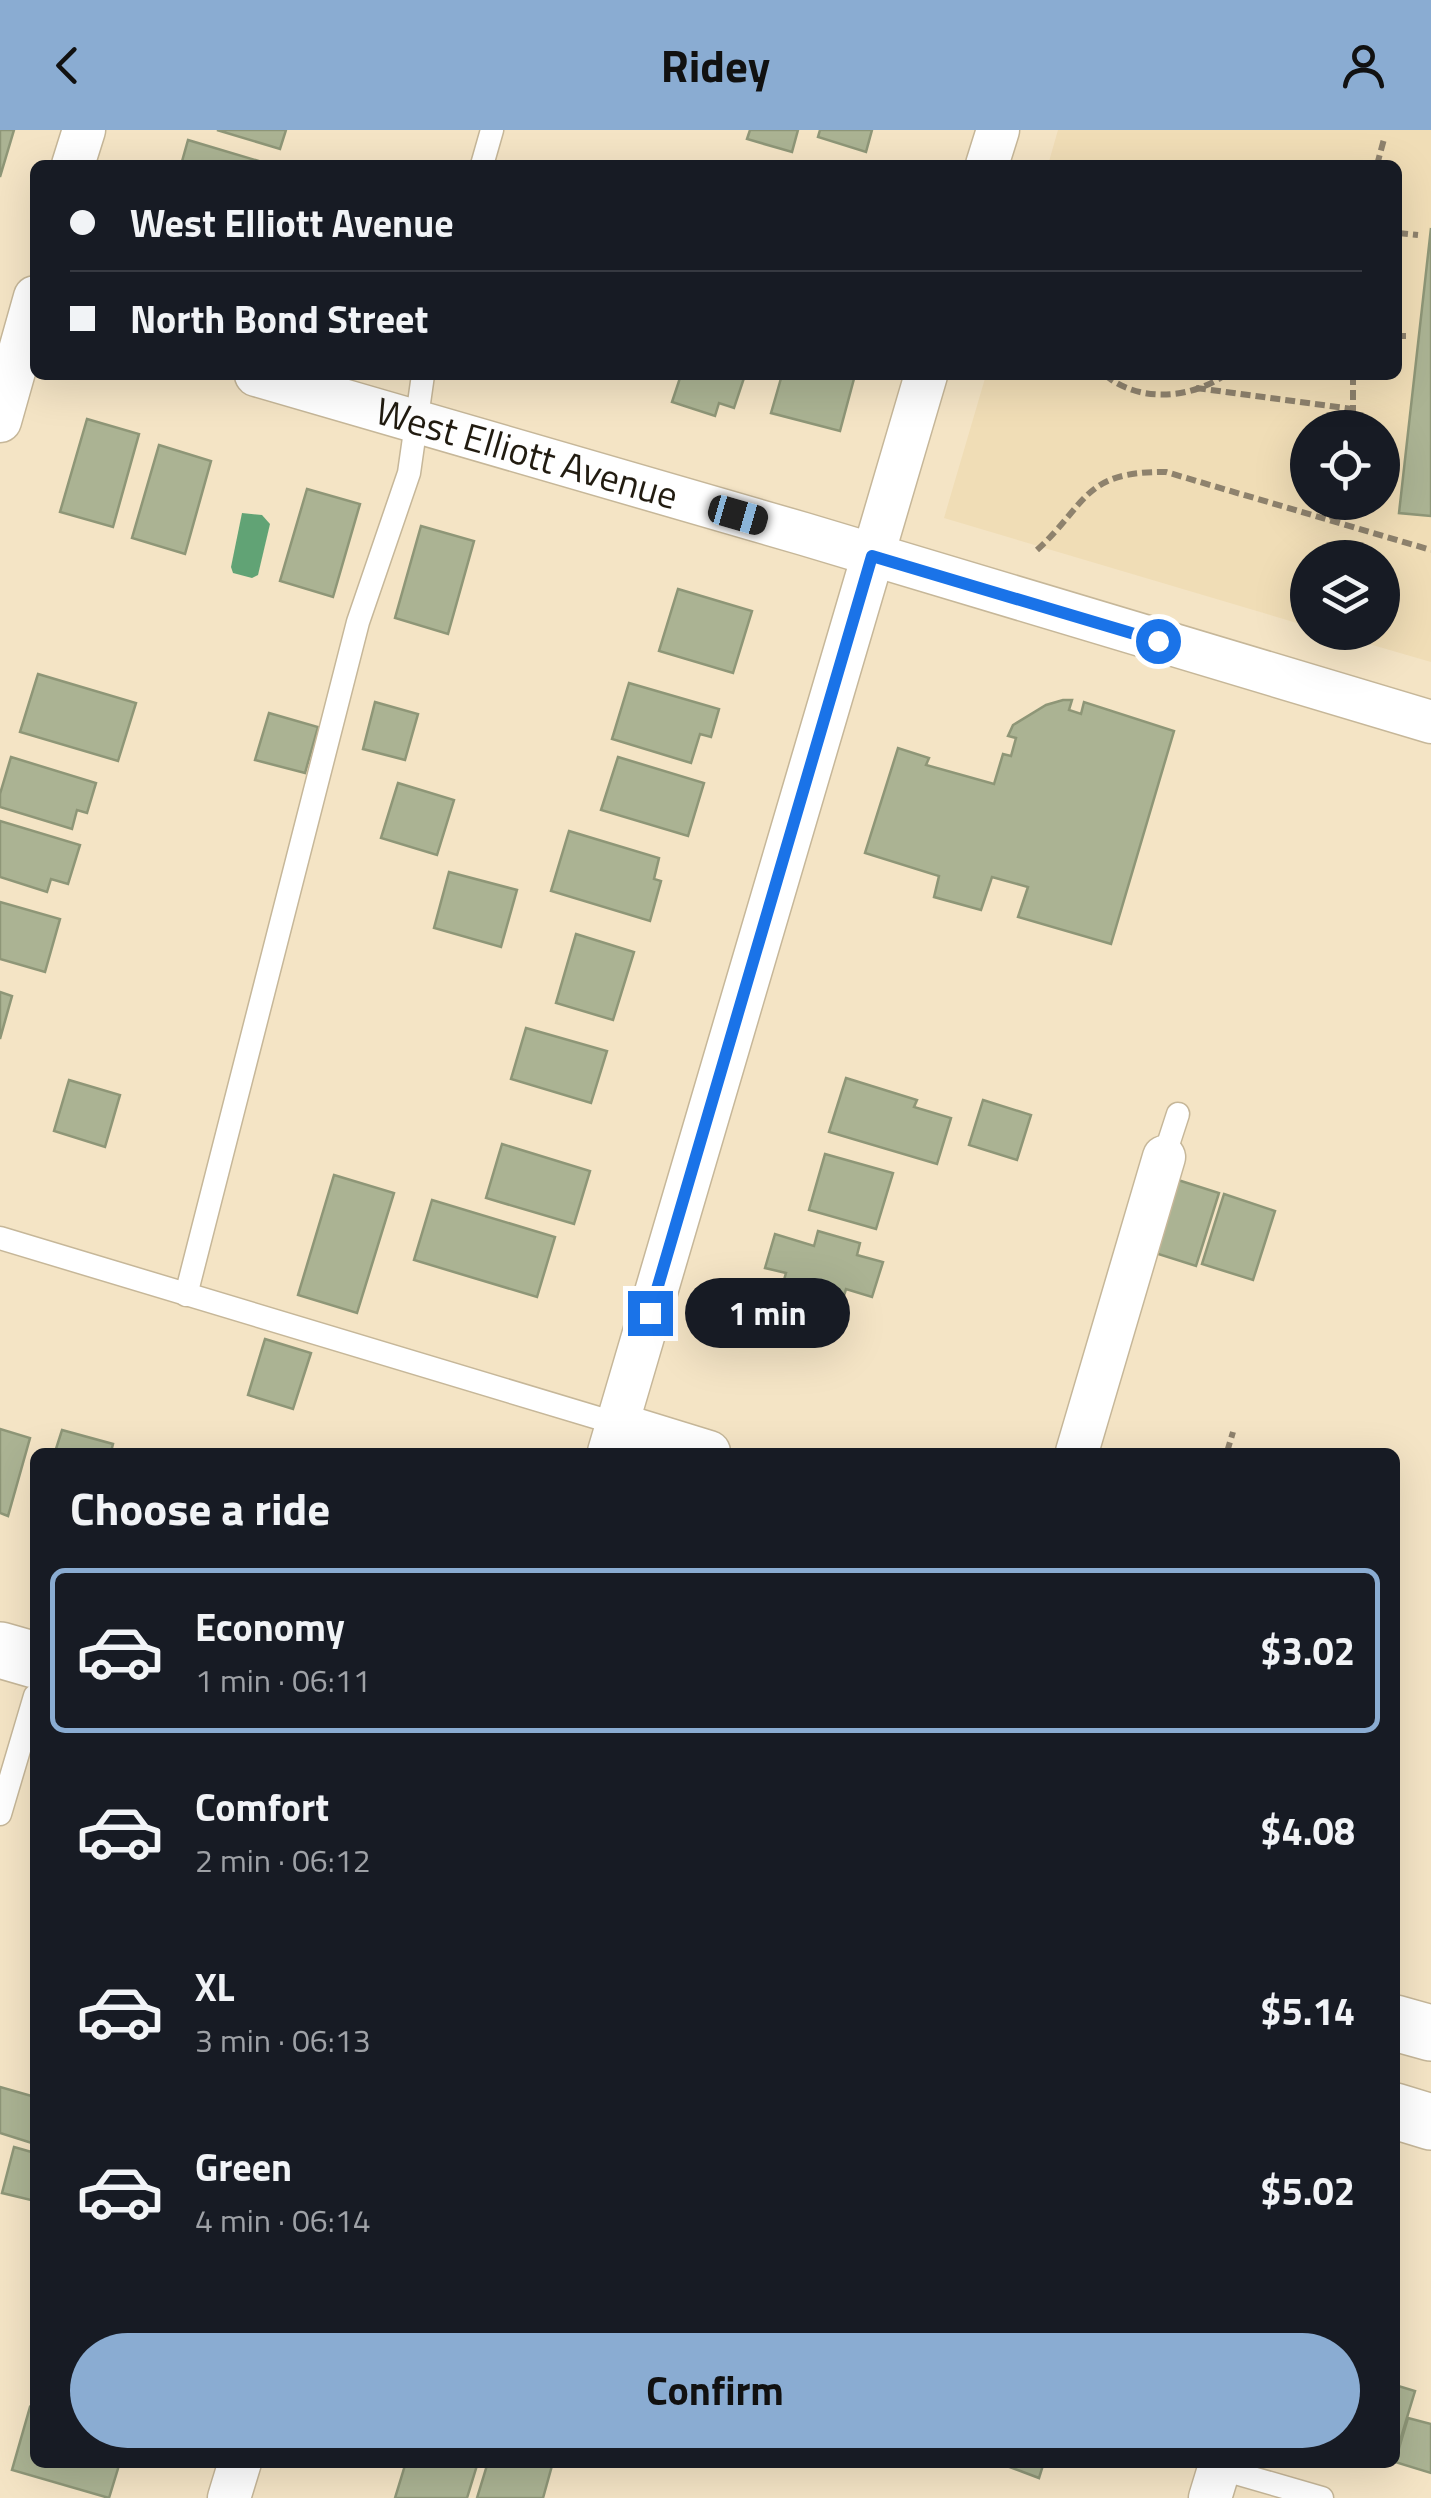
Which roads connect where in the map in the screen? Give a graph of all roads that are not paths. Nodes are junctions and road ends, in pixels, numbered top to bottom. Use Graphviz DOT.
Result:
graph roads {
  1 [pos="84,130"];
  2 [pos="492,130"];
  3 [pos="998,130"];
  4 [pos="75,160"];
  5 [pos="483,160"];
  6 [pos="989,160"];
  7 [pos="25,305"];
  8 [pos="273,380"];
  9 [pos="421,380"];
  10 [pos="925,380"];
  11 [pos="0,421"];
  12 [pos="417,422"];
  13 [pos="872,556"];
  14 [pos="1431,722"];
  15 [pos="1178,1114"];
  16 [pos="1164,1158"];
  17 [pos="0,1238"];
  18 [pos="186,1295"];
  19 [pos="613,1438"];
  20 [pos="682,1448"];
  21 [pos="1078,1448"];
  22 [pos="0,1650"];
  23 [pos="30,1659"];
  24 [pos="30,1713"];
  25 [pos="0,1814"];
  26 [pos="1400,2024"];
  27 [pos="1431,2033"];
  28 [pos="1400,2113"];
  29 [pos="1431,2122"];
  30 [pos="238,2468"];
  31 [pos="1212,2473"];
  32 [pos="229,2498"];
  33 [pos="1322,2498"];
  1 -- 4 [label="street"];
  2 -- 5 [label="lane"];
  3 -- 6 [label="street"];
  7 -- 11 [label="street"];
  8 -- 12 [label="street, West Elliott Avenue"];
  9 -- 12 [label="lane"];
  10 -- 13 [label="street"];
  12 -- 13 [label="street, West Elliott Avenue"];
  12 -- 18 [label="lane"];
  13 -- 14 [label="street, West Elliott Avenue"];
  13 -- 19 [label="street"];
  15 -- 16 [label="lane"];
  16 -- 21 [label="street"];
  17 -- 18 [label="lane"];
  18 -- 19 [label="lane"];
  19 -- 20 [label="street"];
  22 -- 23 [label="main road"];
  24 -- 25 [label="lane"];
  26 -- 27 [label="main road"];
  28 -- 29 [label="main road"];
  30 -- 32 [label="street"];
  31 -- 33 [label="lane"];
}
